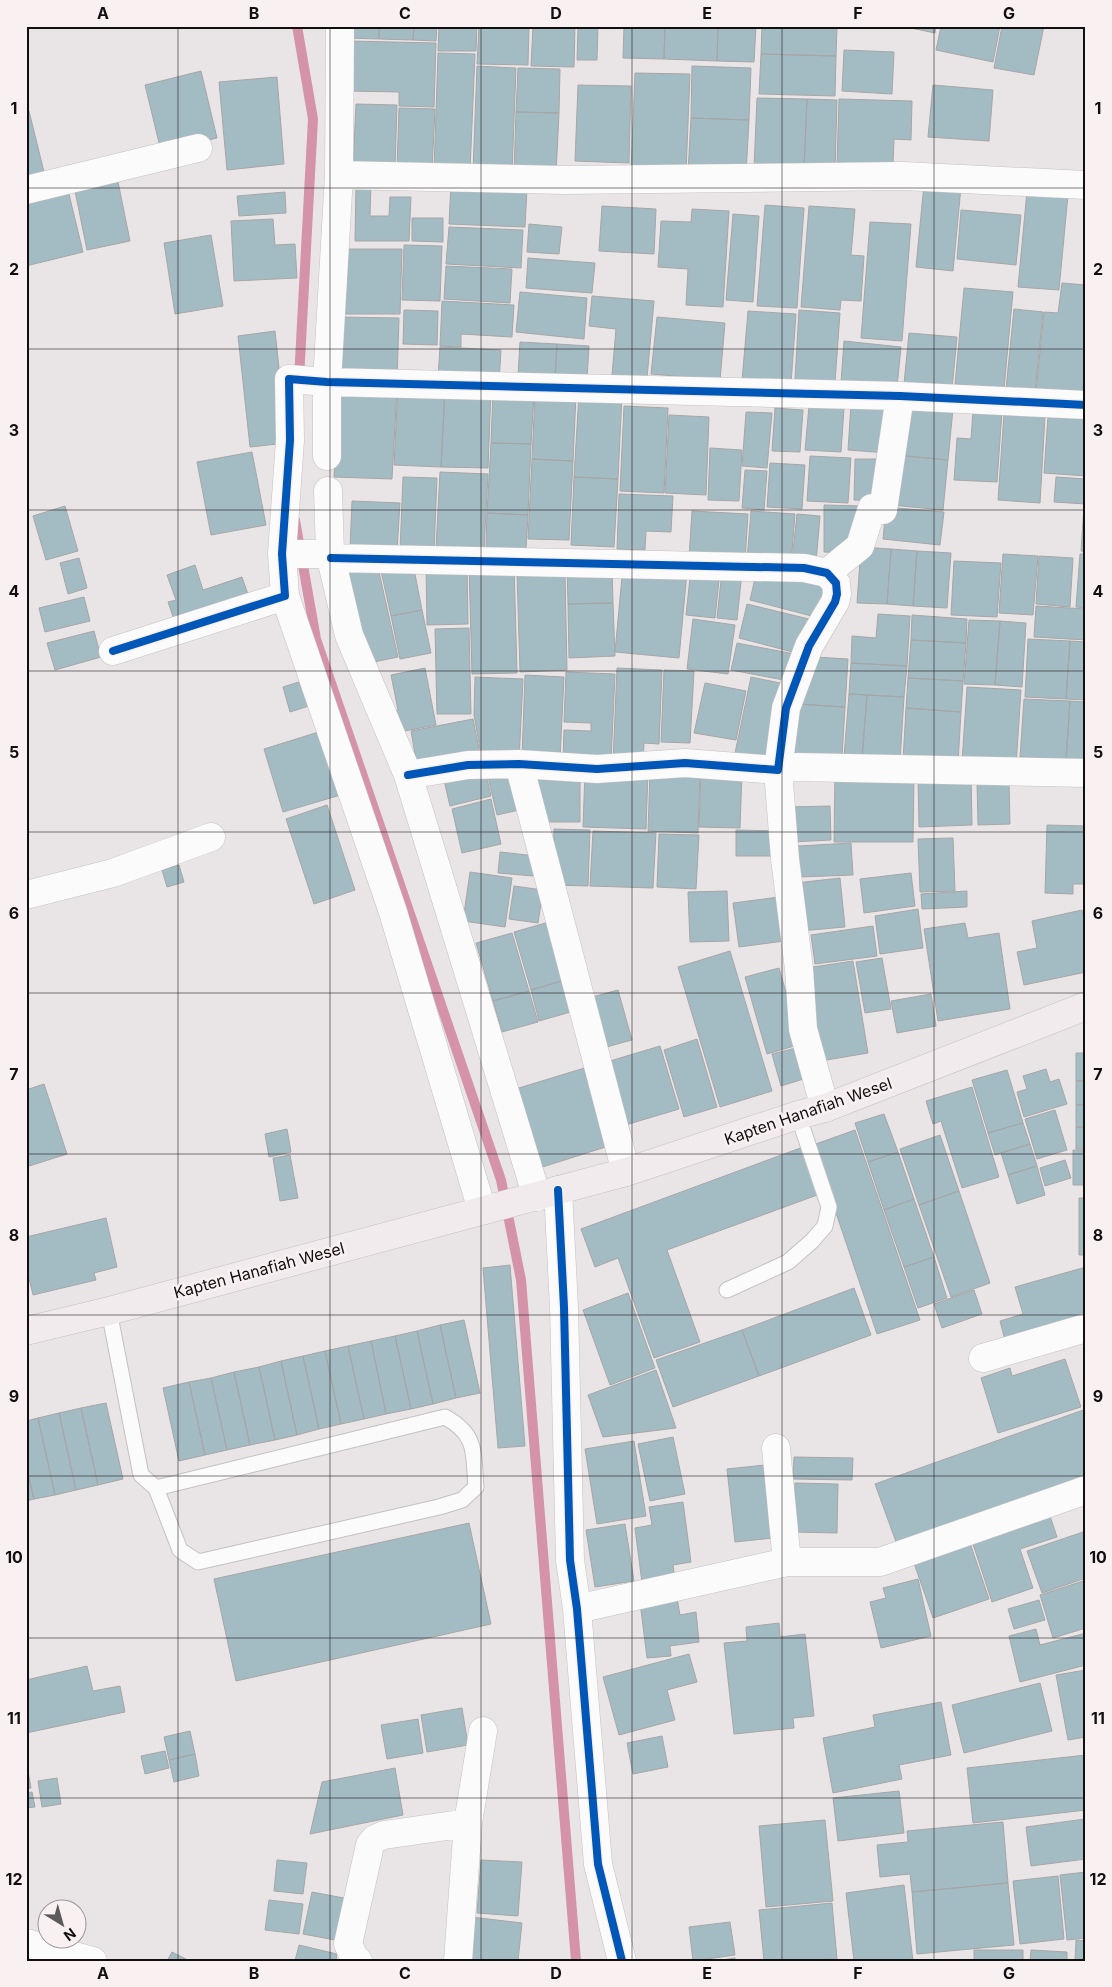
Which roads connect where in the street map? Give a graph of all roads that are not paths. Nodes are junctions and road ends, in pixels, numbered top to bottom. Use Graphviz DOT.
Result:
graph roads {
  1 [pos="340,26"];
  2 [pos="198,148"];
  3 [pos="339,175"];
  4 [pos="1086,185"];
  5 [pos="26,190"];
  6 [pos="310,381"];
  7 [pos="900,396"];
  8 [pos="1086,406"];
  9 [pos="328,456"];
  10 [pos="328,491"];
  11 [pos="313,555"];
  12 [pos="827,573"];
  13 [pos="285,596"];
  14 [pos="112,651"];
  15 [pos="519,764"];
  16 [pos="778,770"];
  17 [pos="1086,774"];
  18 [pos="408,776"];
  19 [pos="211,838"];
  20 [pos="26,895"];
  21 [pos="1086,1006"];
  22 [pos="825,1108"];
  23 [pos="798,1115"];
  24 [pos="626,1172"];
  25 [pos="540,1196"];
  26 [pos="487,1209"];
  27 [pos="727,1290"];
  28 [pos="109,1311"];
  29 [pos="1086,1328"];
  30 [pos="26,1331"];
  31 [pos="983,1358"];
  32 [pos="776,1448"];
  33 [pos="156,1488"];
  34 [pos="1086,1490"];
  35 [pos="787,1562"];
  36 [pos="577,1609"];
  37 [pos="483,1732"];
  38 [pos="468,1823"];
  39 [pos="26,1943"];
  40 [pos="92,1961"];
  41 [pos="358,1961"];
  42 [pos="458,1961"];
  43 [pos="622,1961"];
  1 -- 3 [label="street"];
  2 -- 5 [label="street"];
  3 -- 4 [label="street"];
  3 -- 6 [label="street"];
  6 -- 7 [label="street"];
  6 -- 9 [label="street"];
  6 -- 11 [label="street"];
  7 -- 8 [label="street"];
  7 -- 12 [label="street"];
  10 -- 11 [label="street"];
  11 -- 12 [label="street"];
  11 -- 13 [label="street"];
  11 -- 18 [label="street"];
  12 -- 16 [label="street"];
  13 -- 14 [label="street"];
  13 -- 26 [label="street"];
  15 -- 16 [label="street"];
  15 -- 18 [label="street"];
  15 -- 24 [label="street"];
  16 -- 17 [label="street"];
  16 -- 22 [label="street"];
  18 -- 25 [label="street"];
  19 -- 20 [label="street"];
  21 -- 22 [label="main road, Kapten Hanafiah Wesel"];
  22 -- 23 [label="main road, Kapten Hanafiah Wesel"];
  23 -- 24 [label="main road, Kapten Hanafiah Wesel"];
  23 -- 27 [label="lane"];
  24 -- 25 [label="main road, Kapten Hanafiah Wesel"];
  25 -- 26 [label="main road, Kapten Hanafiah Wesel"];
  25 -- 36 [label="street"];
  26 -- 28 [label="main road, Kapten Hanafiah Wesel"];
  28 -- 30 [label="main road, Kapten Hanafiah Wesel"];
  28 -- 33 [label="lane"];
  29 -- 31 [label="street"];
  32 -- 35 [label="street"];
  33 -- 33 [label="lane"];
  34 -- 35 [label="street"];
  35 -- 36 [label="street"];
  36 -- 43 [label="street"];
  37 -- 38 [label="street"];
  38 -- 41 [label="street"];
  38 -- 42 [label="street"];
  39 -- 40 [label="street"];
}
